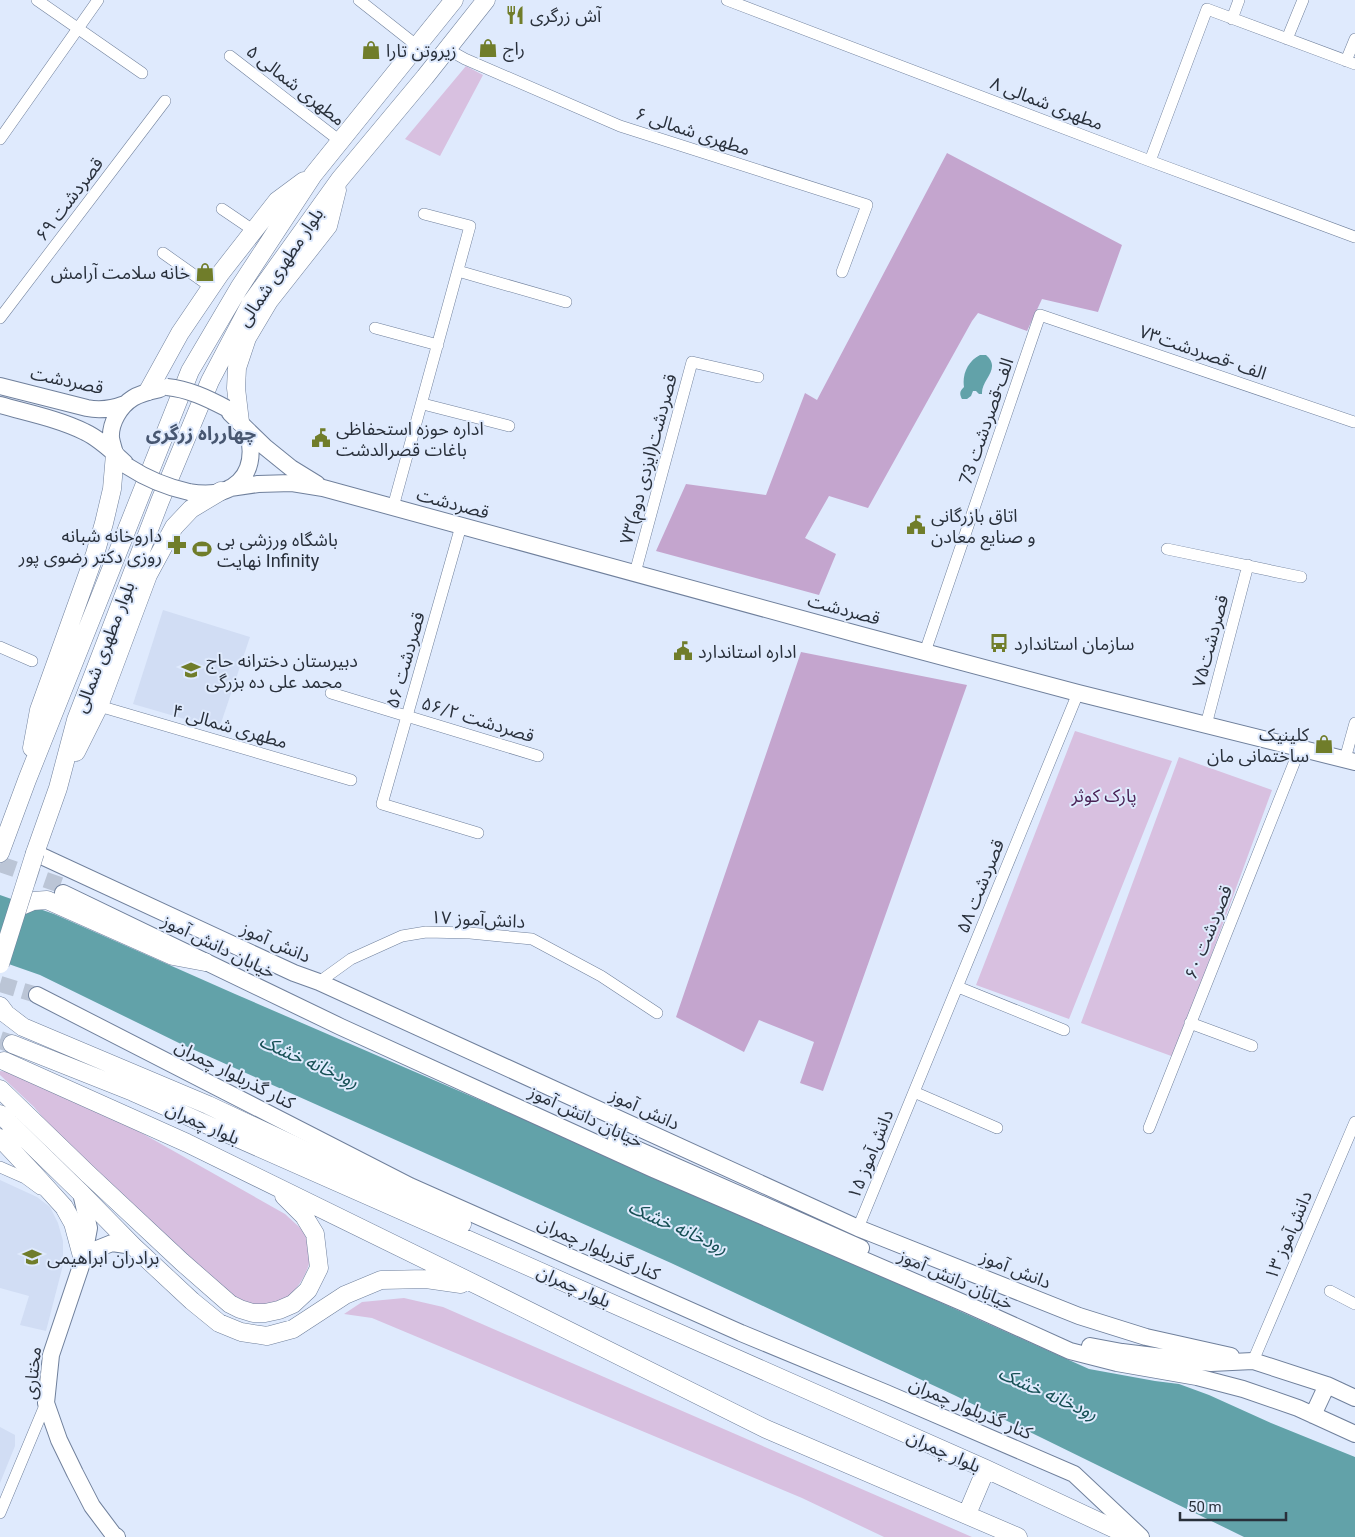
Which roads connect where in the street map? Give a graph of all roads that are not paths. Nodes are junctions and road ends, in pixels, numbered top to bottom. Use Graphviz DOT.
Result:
graph roads {
  1 [pos="37,0"];
  2 [pos="98,0"];
  3 [pos="359,0"];
  4 [pos="454,0"];
  5 [pos="486,0"];
  6 [pos="727,0"];
  7 [pos="1239,0"];
  8 [pos="1303,0"];
  9 [pos="1232,19"];
  10 [pos="78,28"];
  11 [pos="1287,39"];
  12 [pos="1355,39"];
  13 [pos="416,45"];
  14 [pos="447,48"];
  15 [pos="230,56"];
  16 [pos="1350,63"];
  17 [pos="142,73"];
  18 [pos="165,102"];
  19 [pos="0,139"];
  20 [pos="340,141"];
  21 [pos="1150,161"];
  22 [pos="313,175"];
  23 [pos="340,179"];
  24 [pos="222,208"];
  25 [pos="424,214"];
  26 [pos="253,230"];
  27 [pos="1355,237"];
  28 [pos="163,253"];
  29 [pos="458,271"];
  30 [pos="842,272"];
  31 [pos="211,288"];
  32 [pos="566,302"];
  33 [pos="1040,315"];
  34 [pos="0,318"];
  35 [pos="375,328"];
  36 [pos="438,346"];
  37 [pos="758,377"];
  38 [pos="0,386"];
  39 [pos="148,391"];
  40 [pos="125,404"];
  41 [pos="423,404"];
  42 [pos="0,405"];
  43 [pos="1354,422"];
  44 [pos="509,426"];
  45 [pos="244,427"];
  46 [pos="121,460"];
  47 [pos="324,488"];
  48 [pos="226,490"];
  49 [pos="393,507"];
  50 [pos="462,526"];
  51 [pos="1167,549"];
  52 [pos="1248,566"];
  53 [pos="635,573"];
  54 [pos="1301,576"];
  55 [pos="0,647"];
  56 [pos="925,652"];
  57 [pos="32,661"];
  58 [pos="331,693"];
  59 [pos="1078,693"];
  60 [pos="99,706"];
  61 [pos="407,716"];
  62 [pos="1355,724"];
  63 [pos="1206,725"];
  64 [pos="1300,748"];
  65 [pos="538,756"];
  66 [pos="1350,760"];
  67 [pos="27,780"];
  68 [pos="352,780"];
  69 [pos="58,788"];
  70 [pos="17,807"];
  71 [pos="0,813"];
  72 [pos="478,832"];
  73 [pos="2,848"];
  74 [pos="35,853"];
  75 [pos="65,896"];
  76 [pos="19,907"];
  77 [pos="205,962"];
  78 [pos="0,964"];
  79 [pos="318,982"];
  80 [pos="958,987"];
  81 [pos="37,995"];
  82 [pos="0,1006"];
  83 [pos="657,1013"];
  84 [pos="1190,1023"];
  85 [pos="1064,1030"];
  86 [pos="12,1044"];
  87 [pos="1252,1046"];
  88 [pos="4,1061"];
  89 [pos="0,1089"];
  90 [pos="914,1092"];
  91 [pos="2,1117"];
  92 [pos="1355,1122"];
  93 [pos="997,1128"];
  94 [pos="1149,1128"];
  95 [pos="0,1138"];
  96 [pos="0,1166"];
  97 [pos="275,1187"];
  98 [pos="81,1193"];
  99 [pos="64,1207"];
  100 [pos="858,1228"];
  101 [pos="133,1246"];
  102 [pos="498,1252"];
  103 [pos="83,1260"];
  104 [pos="484,1288"];
  105 [pos="1330,1291"];
  106 [pos="1355,1304"];
  107 [pos="1101,1354"];
  108 [pos="1253,1361"];
  109 [pos="1327,1385"];
  110 [pos="1355,1398"];
  111 [pos="46,1403"];
  112 [pos="1313,1415"];
  113 [pos="1355,1434"];
  114 [pos="986,1470"];
  115 [pos="0,1513"];
  116 [pos="967,1514"];
  117 [pos="117,1537"];
  118 [pos="1018,1537"];
  119 [pos="1132,1537"];
  120 [pos="1141,1537"];
  1 -- 10 [label="street"];
  2 -- 10 [label="street"];
  3 -- 13 [label="street"];
  4 -- 13 [label="main road, بلوار مطهرى شمالى"];
  5 -- 14 [label="main road, بلوار مطهرى شمالى"];
  6 -- 21 [label="street, ۸ مطهری شمالی"];
  7 -- 9 [label="street"];
  8 -- 11 [label="street"];
  9 -- 11 [label="street"];
  9 -- 21 [label="street"];
  10 -- 17 [label="street"];
  10 -- 19 [label="street"];
  11 -- 16 [label="street"];
  12 -- 16 [label="street"];
  13 -- 20 [label="main road, بلوار مطهرى شمالى"];
  14 -- 23 [label="main road, بلوار مطهرى شمالى"];
  14 -- 30 [label="street, ۶ مطهری شمالی"];
  15 -- 20 [label="street, ۵ مطهری شمالی"];
  18 -- 34 [label="street, ۶۹ قصردشت"];
  20 -- 22 [label="main road, بلوار مطهرى شمالى"];
  21 -- 27 [label="street, ۸ مطهری شمالی"];
  22 -- 26 [label="main road"];
  22 -- 67 [label="main road, بلوار مطهرى شمالى"];
  23 -- 45 [label="main road"];
  23 -- 69 [label="main road, بلوار مطهرى شمالى"];
  24 -- 26 [label="street"];
  25 -- 29 [label="street"];
  26 -- 31 [label="main road"];
  28 -- 31 [label="street"];
  29 -- 32 [label="street"];
  29 -- 36 [label="street"];
  31 -- 39 [label="main road"];
  33 -- 43 [label="street, الف -قصردشت۷۳"];
  33 -- 56 [label="street, 73 الف-قصردشت"];
  35 -- 36 [label="street"];
  36 -- 41 [label="street"];
  37 -- 53 [label="street, ۷۳قصردشت(ایزدی دوم)"];
  38 -- 40 [label="main road, قصردشت"];
  39 -- 40 [label="main road"];
  39 -- 45 [label="main road, bridge"];
  40 -- 46 [label="main road"];
  41 -- 44 [label="street"];
  41 -- 49 [label="street"];
  42 -- 46 [label="main road"];
  45 -- 47 [label="main road"];
  45 -- 48 [label="main road"];
  46 -- 48 [label="main road, bridge"];
  46 -- 67 [label="main road"];
  47 -- 48 [label="main road"];
  47 -- 49 [label="main road, قصردشت"];
  48 -- 60 [label="main road"];
  49 -- 50 [label="main road, قصردشت"];
  50 -- 53 [label="main road, قصردشت"];
  50 -- 61 [label="street, ۵۶ قصردشت"];
  51 -- 52 [label="street"];
  52 -- 54 [label="street"];
  52 -- 63 [label="street, قصردشت۷۵"];
  53 -- 56 [label="main road, قصردشت"];
  55 -- 57 [label="street"];
  56 -- 59 [label="main road, قصردشت"];
  58 -- 61 [label="street, ۵۶/۲ قصردشت"];
  59 -- 63 [label="main road, قصردشت"];
  59 -- 80 [label="street, قصردشت ۵۸"];
  60 -- 68 [label="street, ۴ مطهری شمالی"];
  60 -- 69 [label="main road"];
  61 -- 65 [label="street, ۵۶/۲ قصردشت"];
  61 -- 72 [label="street, ۵۶ قصردشت"];
  62 -- 66 [label="street"];
  63 -- 64 [label="main road, قصردشت"];
  64 -- 66 [label="main road, قصردشت"];
  64 -- 84 [label="street, ۶۰ قصردشت"];
  67 -- 70 [label="main road, بلوار مطهرى شمالى"];
  69 -- 74 [label="main road, بلوار مطهرى شمالى"];
  70 -- 71 [label="main road"];
  70 -- 73 [label="main road, بلوار مطهرى شمالى"];
  74 -- 76 [label="main road, بلوار مطهرى شمالى, bridge"];
  74 -- 79 [label="main road, دانش آموز"];
  75 -- 76 [label="main road"];
  75 -- 77 [label="main road"];
  75 -- 107 [label="main road, خیابان دانش آموز"];
  76 -- 78 [label="main road, بلوار مطهرى شمالى, bridge"];
  77 -- 107 [label="main road, خیابان دانش آموز"];
  79 -- 83 [label="street, دانش‌آموز ۱۷"];
  79 -- 100 [label="main road, دانش آموز"];
  80 -- 85 [label="street"];
  80 -- 90 [label="street, قصردشت ۵۸"];
  81 -- 120 [label="main road, کنار گذربلوار چمران"];
  82 -- 102 [label="main road"];
  84 -- 87 [label="street"];
  84 -- 94 [label="street, ۶۰ قصردشت"];
  86 -- 102 [label="main road, بلوار چمران"];
  88 -- 97 [label="main road, بلوار چمران"];
  89 -- 97 [label="main road"];
  90 -- 93 [label="street"];
  90 -- 100 [label="street, دانش‌آموز ۱۵"];
  91 -- 98 [label="main road"];
  92 -- 108 [label="street, دانش‌آموز ۱۳"];
  95 -- 99 [label="main road"];
  96 -- 99 [label="street"];
  97 -- 104 [label="main road, بلوار چمران"];
  98 -- 101 [label="main road"];
  98 -- 103 [label="main road, مختاری"];
  99 -- 103 [label="main road"];
  100 -- 108 [label="main road, دانش آموز"];
  101 -- 103 [label="main road"];
  101 -- 104 [label="main road"];
  102 -- 114 [label="main road, بلوار چمران"];
  103 -- 111 [label="main road, مختاری"];
  104 -- 116 [label="main road, بلوار چمران"];
  105 -- 106 [label="street"];
  107 -- 108 [label="main road, دانش آموز"];
  107 -- 112 [label="main road"];
  108 -- 109 [label="main road, دانش آموز"];
  109 -- 110 [label="main road, دانش آموز"];
  109 -- 112 [label="main road"];
  111 -- 115 [label="street"];
  111 -- 117 [label="main road, مختاری"];
  112 -- 113 [label="main road"];
  114 -- 116 [label="main road"];
  114 -- 119 [label="main road, بلوار چمران"];
  116 -- 118 [label="main road, بلوار چمران"];
}
